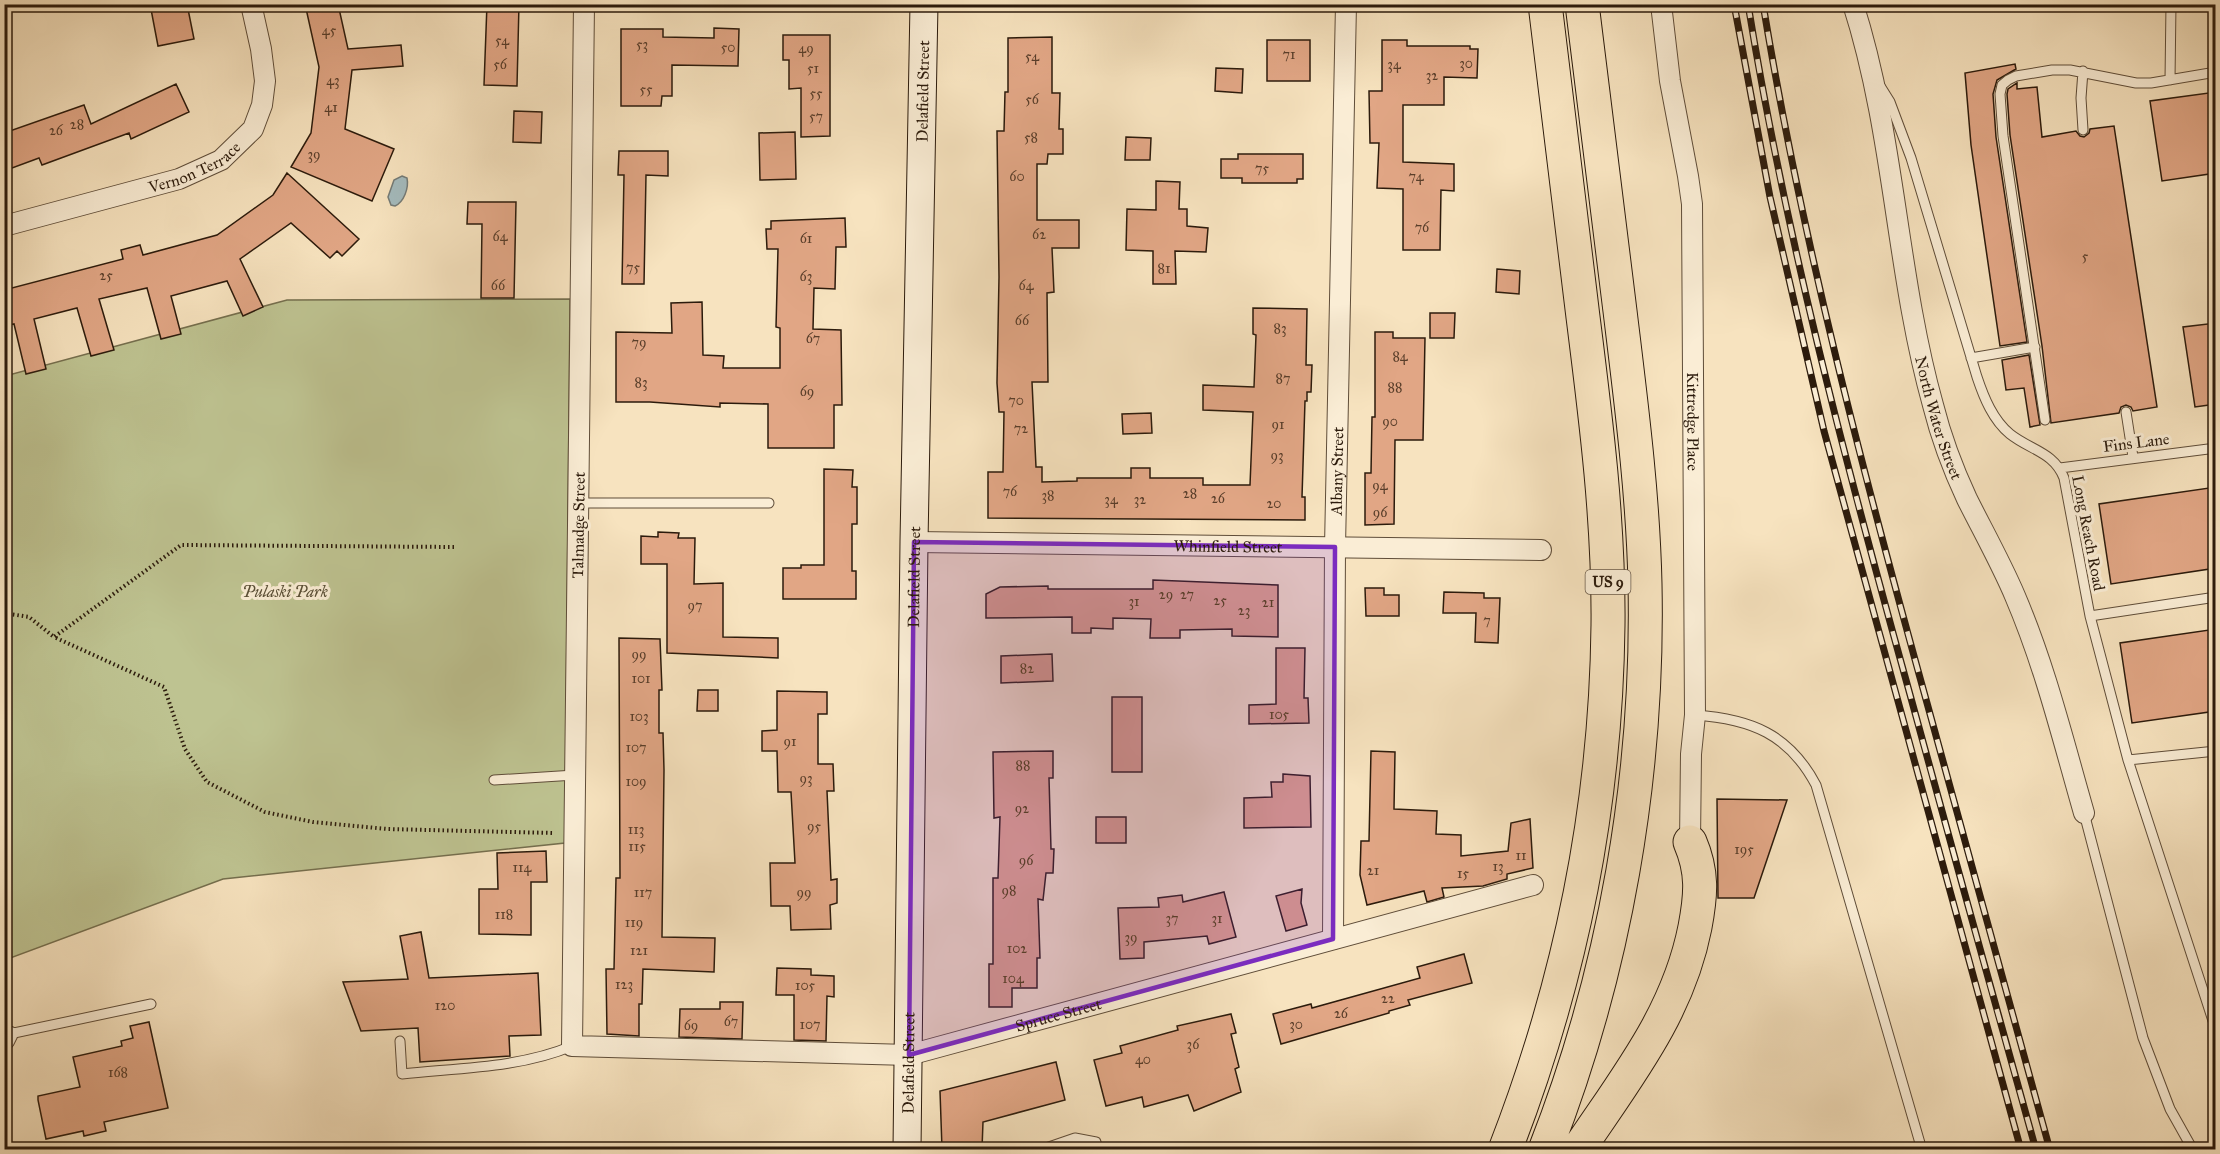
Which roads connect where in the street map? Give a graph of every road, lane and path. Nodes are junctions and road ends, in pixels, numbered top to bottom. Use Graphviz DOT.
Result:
graph roads {
  1 [pos="251,4"];
  2 [pos="584,4"];
  3 [pos="924,4"];
  4 [pos="1346,4"];
  5 [pos="1545,4"];
  6 [pos="1582,4"];
  7 [pos="1661,4"];
  8 [pos="1853,4"];
  9 [pos="2171,4"];
  10 [pos="2084,71"];
  11 [pos="2216,72"];
  12 [pos="1874,79"];
  13 [pos="2170,80"];
  14 [pos="2083,130"];
  15 [pos="4,226"];
  16 [pos="2035,347"];
  17 [pos="1971,358"];
  18 [pos="2126,412"];
  19 [pos="2045,420"];
  20 [pos="2216,448"];
  21 [pos="2133,457"];
  22 [pos="2060,468"];
  23 [pos="578,503"];
  24 [pos="769,503"];
  25 [pos="914,542"];
  26 [pos="454,546"];
  27 [pos="1335,547"];
  28 [pos="1541,550"];
  29 [pos="2216,597"];
  30 [pos="4,613"];
  31 [pos="2090,616"];
  32 [pos="54,637"];
  33 [pos="1695,715"];
  34 [pos="2216,751"];
  35 [pos="2128,760"];
  36 [pos="575,775"];
  37 [pos="494,780"];
  38 [pos="2084,813"];
  39 [pos="575,834"];
  40 [pos="1690,842"];
  41 [pos="1533,885"];
  42 [pos="1333,939"];
  43 [pos="151,1004"];
  44 [pos="4,1028"];
  45 [pos="2216,1030"];
  46 [pos="14,1033"];
  47 [pos="400,1041"];
  48 [pos="4,1044"];
  49 [pos="572,1046"];
  50 [pos="909,1055"];
  51 [pos="907,1149"];
  52 [pos="1041,1149"];
  53 [pos="1098,1149"];
  54 [pos="1505,1149"];
  55 [pos="1545,1149"];
  56 [pos="1578,1149"];
  57 [pos="1922,1149"];
  58 [pos="2193,1149"];
  1 -- 15 [label="street, Vernon Terrace"];
  2 -- 23 [label="street, Talmadge Street"];
  3 -- 25 [label="street, Delafield Street"];
  4 -- 27 [label="street, Albany Street"];
  5 -- 54 [label="highway, US 9"];
  6 -- 55 [label="highway, US 9"];
  7 -- 33 [label="street, Kittredge Place"];
  8 -- 12 [label="street, North Water Street"];
  9 -- 13 [label="lane"];
  10 -- 13 [label="lane"];
  10 -- 14 [label="lane"];
  10 -- 16 [label="lane"];
  11 -- 13 [label="lane"];
  12 -- 17 [label="lane, Long Reach Road"];
  12 -- 38 [label="street, North Water Street"];
  16 -- 17 [label="lane"];
  16 -- 19 [label="lane"];
  17 -- 22 [label="lane, Long Reach Road"];
  18 -- 21 [label="lane"];
  20 -- 21 [label="lane, Fins Lane"];
  21 -- 22 [label="lane, Fins Lane"];
  22 -- 31 [label="lane, Long Reach Road"];
  23 -- 24 [label="lane"];
  23 -- 36 [label="street, Talmadge Street"];
  25 -- 27 [label="street, Whinfield Street"];
  25 -- 50 [label="street, Delafield Street"];
  26 -- 32 [label="path"];
  27 -- 28 [label="street, Whinfield Street"];
  27 -- 42 [label="street, Albany Street"];
  29 -- 31 [label="lane"];
  30 -- 32 [label="path"];
  31 -- 35 [label="lane, Long Reach Road"];
  32 -- 39 [label="path"];
  33 -- 40 [label="street, Kittredge Place"];
  33 -- 57 [label="lane"];
  34 -- 35 [label="lane"];
  35 -- 45 [label="lane, Long Reach Road"];
  36 -- 37 [label="lane"];
  36 -- 39 [label="street, Talmadge Street"];
  38 -- 58 [label="lane"];
  39 -- 49 [label="street, Talmadge Street"];
  40 -- 56 [label="highway"];
  41 -- 42 [label="street, Spruce Street"];
  42 -- 50 [label="street, Spruce Street"];
  43 -- 46 [label="lane"];
  44 -- 46 [label="lane"];
  46 -- 48 [label="lane"];
  47 -- 49 [label="lane"];
  49 -- 50 [label="street, Spruce Street"];
  50 -- 51 [label="street, Delafield Street"];
  52 -- 53 [label="lane"];
}
